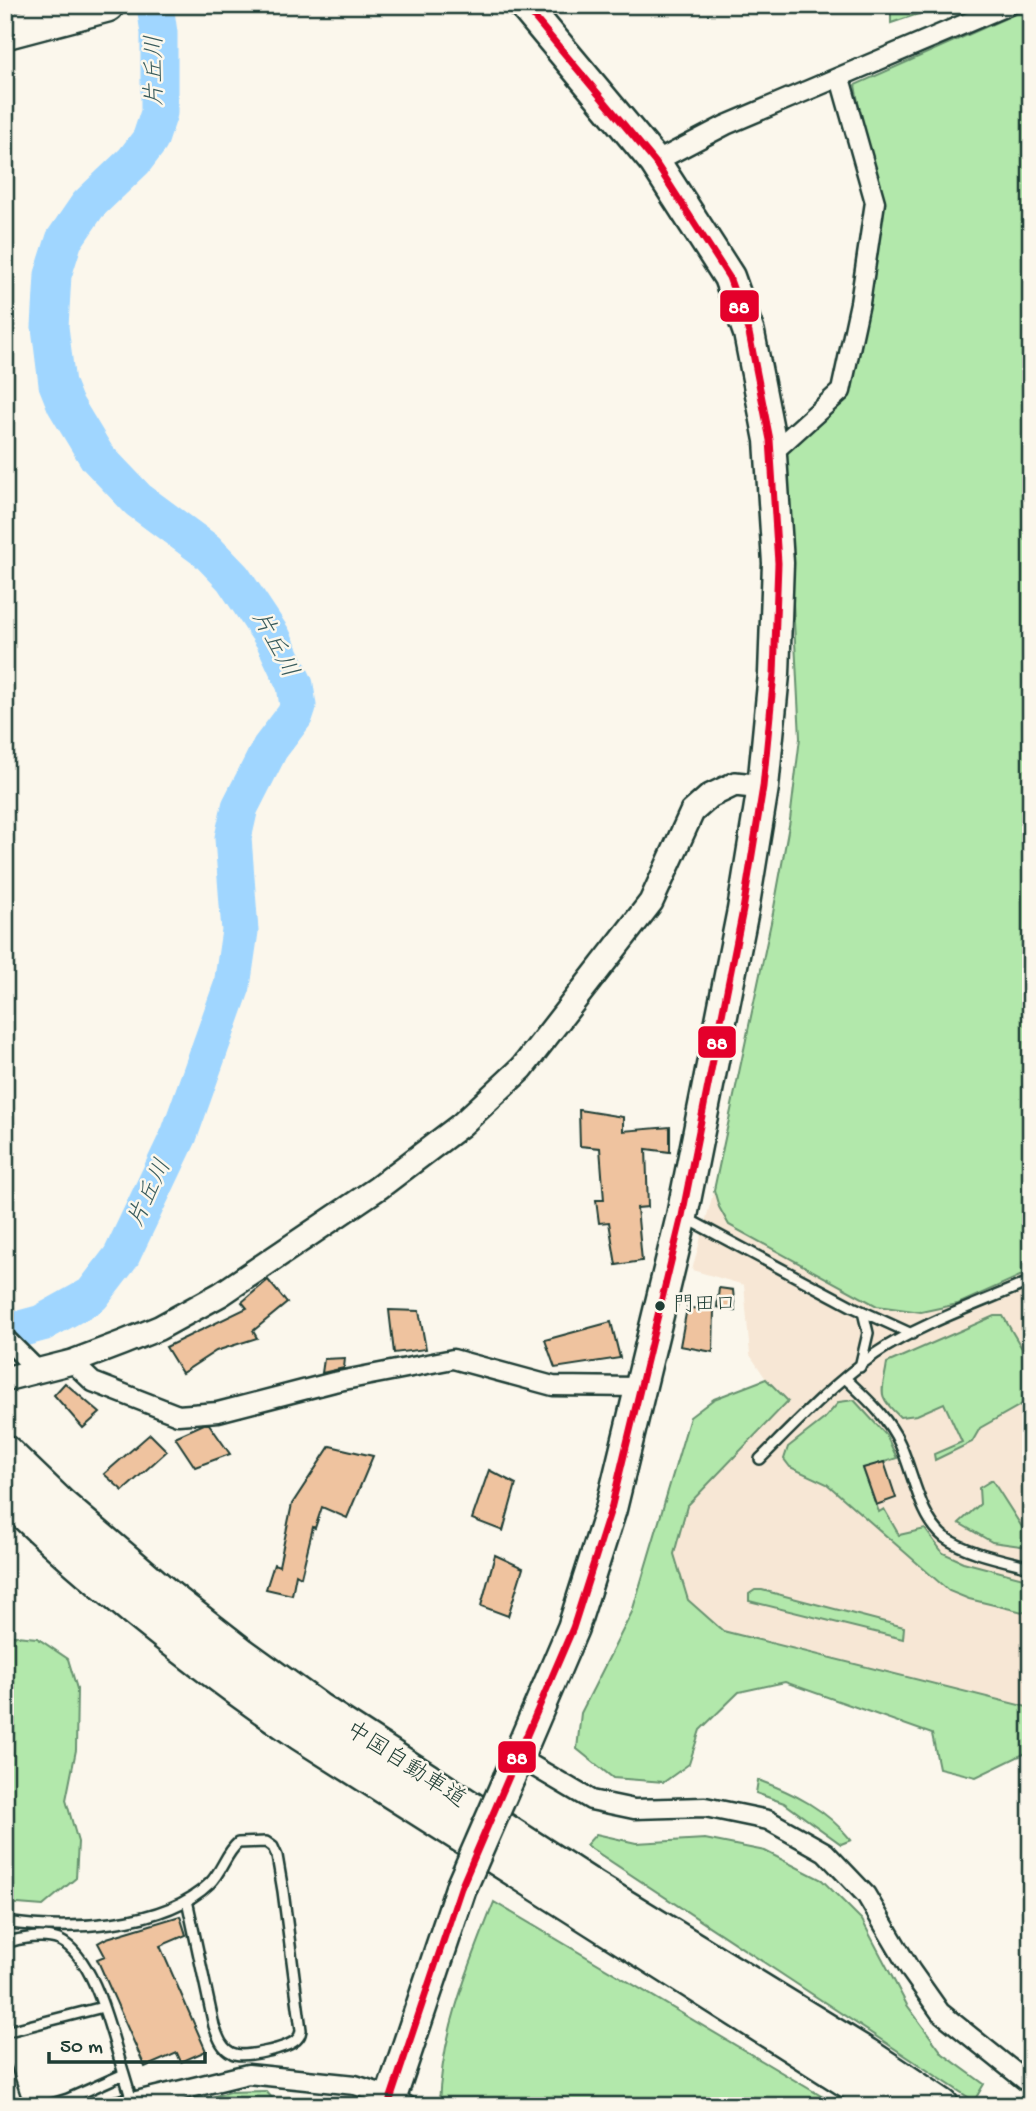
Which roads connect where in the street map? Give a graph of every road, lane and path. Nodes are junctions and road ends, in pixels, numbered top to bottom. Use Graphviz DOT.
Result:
graph roads {
  1 [pos="107,5"];
  2 [pos="524,5"];
  3 [pos="1009,5"];
  4 [pos="5,32"];
  5 [pos="841,78"];
  6 [pos="655,162"];
  7 [pos="771,454"];
  8 [pos="763,787"];
  9 [pos="682,1216"];
  10 [pos="1031,1281"];
  11 [pos="863,1312"];
  12 [pos="912,1334"];
  13 [pos="5,1338"];
  14 [pos="72,1362"];
  15 [pos="860,1367"];
  16 [pos="38,1371"];
  17 [pos="845,1378"];
  18 [pos="5,1379"];
  19 [pos="639,1387"];
  20 [pos="5,1452"];
  21 [pos="760,1459"];
  22 [pos="5,1494"];
  23 [pos="1031,1567"];
  24 [pos="514,1768"];
  25 [pos="187,1900"];
  26 [pos="5,1922"];
  27 [pos="5,1942"];
  28 [pos="103,2007"];
  29 [pos="5,2032"];
  30 [pos="5,2067"];
  31 [pos="124,2074"];
  32 [pos="1031,2085"];
  33 [pos="395,2103"];
  34 [pos="124,2104"];
  35 [pos="18,2106"];
  36 [pos="45,2106"];
  37 [pos="888,2106"];
  38 [pos="942,2106"];
  1 -- 4 [label="highway"];
  2 -- 6 [label="highway"];
  3 -- 5 [label="street"];
  5 -- 6 [label="street"];
  5 -- 7 [label="street"];
  6 -- 7 [label="highway"];
  7 -- 8 [label="highway"];
  8 -- 9 [label="highway"];
  8 -- 14 [label="street"];
  9 -- 11 [label="lane"];
  9 -- 19 [label="highway"];
  10 -- 12 [label="lane"];
  11 -- 12 [label="lane"];
  11 -- 15 [label="lane"];
  12 -- 15 [label="lane"];
  13 -- 16 [label="street"];
  14 -- 16 [label="street"];
  14 -- 19 [label="street"];
  15 -- 17 [label="lane"];
  16 -- 18 [label="street"];
  17 -- 21 [label="lane"];
  17 -- 23 [label="lane"];
  19 -- 24 [label="highway"];
  20 -- 38 [label="highway, 中国自動車道"];
  22 -- 37 [label="highway, 中国自動車道"];
  24 -- 32 [label="street"];
  24 -- 33 [label="highway, bridge"];
  25 -- 25 [label="lane"];
  25 -- 26 [label="lane"];
  27 -- 28 [label="lane"];
  28 -- 29 [label="lane"];
  28 -- 31 [label="lane"];
  30 -- 35 [label="lane"];
  31 -- 34 [label="lane"];
  31 -- 36 [label="lane"];
  33 -- 34 [label="street"];
}
